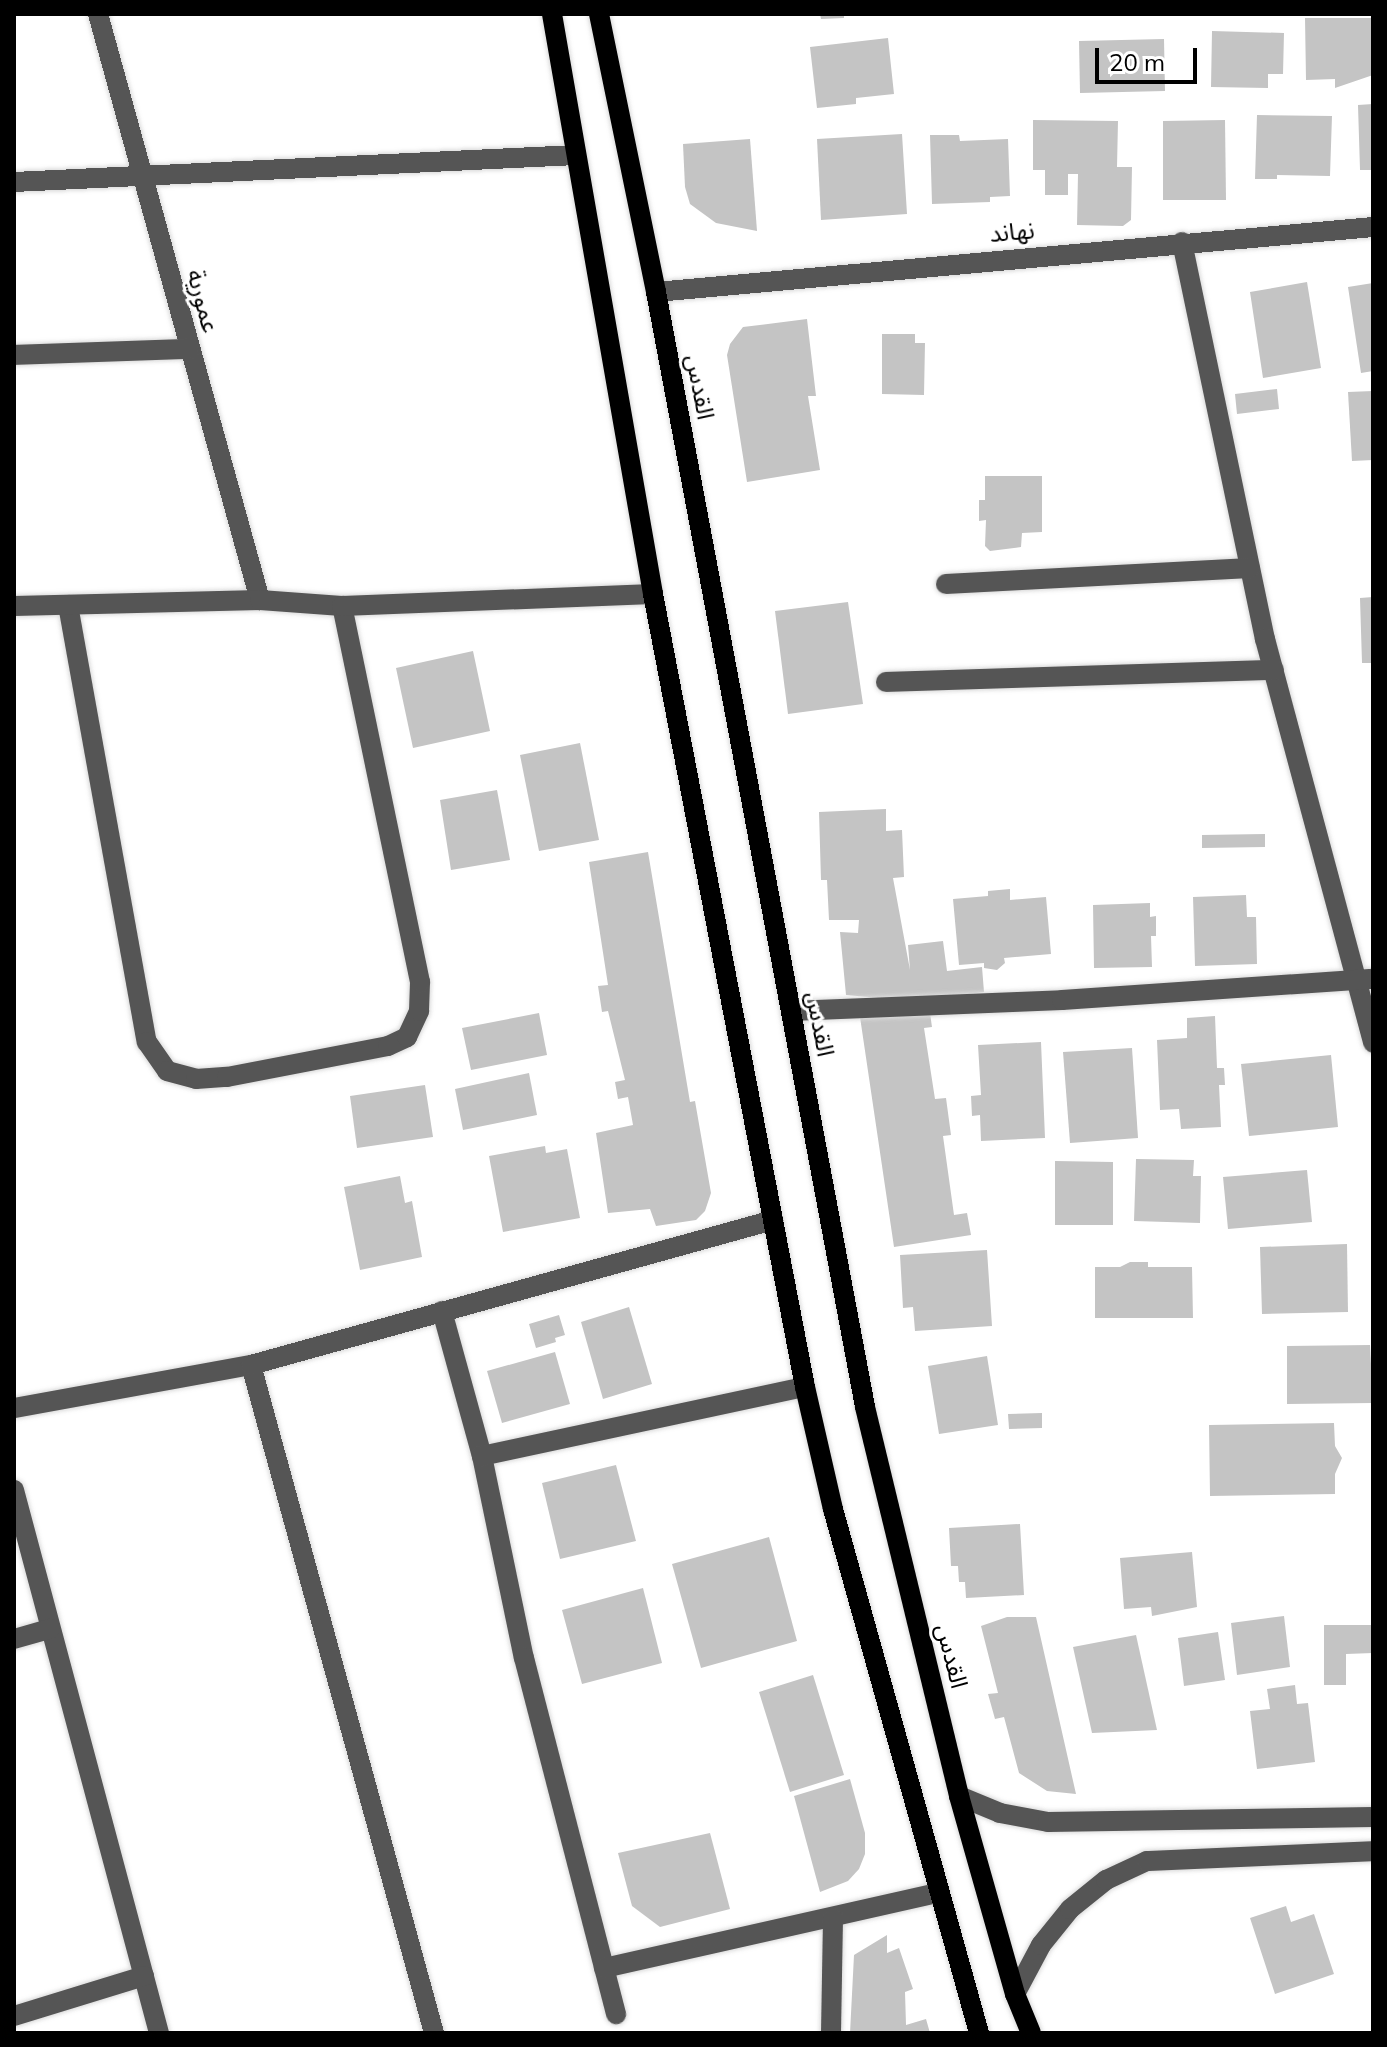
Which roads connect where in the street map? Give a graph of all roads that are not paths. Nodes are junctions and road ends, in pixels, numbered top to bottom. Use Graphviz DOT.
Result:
graph roads {
  1 [pos="98,14"];
  2 [pos="552,14"];
  3 [pos="599,14"];
  4 [pos="576,155"];
  5 [pos="144,178"];
  6 [pos="14,182"];
  7 [pos="1373,227"];
  8 [pos="1182,242"];
  9 [pos="656,292"];
  10 [pos="189,349"];
  11 [pos="14,355"];
  12 [pos="1250,568"];
  13 [pos="946,584"];
  14 [pos="653,594"];
  15 [pos="260,600"];
  16 [pos="68,605"];
  17 [pos="14,606"];
  18 [pos="342,606"];
  19 [pos="1274,670"];
  20 [pos="886,682"];
  21 [pos="1366,980"];
  22 [pos="791,1011"];
  23 [pos="1373,1043"];
  24 [pos="773,1220"];
  25 [pos="442,1311"];
  26 [pos="251,1365"];
  27 [pos="805,1387"];
  28 [pos="14,1408"];
  29 [pos="482,1456"];
  30 [pos="14,1490"];
  31 [pos="50,1629"];
  32 [pos="14,1639"];
  33 [pos="959,1796"];
  34 [pos="1373,1817"];
  35 [pos="1373,1851"];
  36 [pos="940,1892"];
  37 [pos="833,1918"];
  38 [pos="604,1968"];
  39 [pos="144,1976"];
  40 [pos="1015,1994"];
  41 [pos="616,2014"];
  42 [pos="14,2016"];
  43 [pos="159,2033"];
  44 [pos="434,2033"];
  45 [pos="831,2033"];
  46 [pos="979,2033"];
  47 [pos="1031,2033"];
  1 -- 5 [label="street, عمورية"];
  2 -- 4 [label="main road"];
  3 -- 9 [label="main road, القدس"];
  4 -- 5 [label="street"];
  4 -- 14 [label="main road"];
  5 -- 6 [label="street"];
  5 -- 10 [label="street, عمورية"];
  7 -- 8 [label="street, نهاند"];
  8 -- 9 [label="street, نهاند"];
  8 -- 12 [label="street"];
  9 -- 22 [label="main road, القدس"];
  10 -- 11 [label="street"];
  10 -- 15 [label="street, عمورية"];
  12 -- 13 [label="street"];
  12 -- 19 [label="street"];
  14 -- 18 [label="street"];
  14 -- 24 [label="main road"];
  15 -- 16 [label="street"];
  15 -- 18 [label="street"];
  16 -- 17 [label="street"];
  16 -- 18 [label="street"];
  19 -- 20 [label="street"];
  19 -- 21 [label="street"];
  21 -- 22 [label="street"];
  21 -- 23 [label="street"];
  22 -- 33 [label="main road, القدس"];
  24 -- 25 [label="street"];
  24 -- 27 [label="main road"];
  25 -- 26 [label="street"];
  25 -- 29 [label="street"];
  26 -- 28 [label="street"];
  26 -- 44 [label="street"];
  27 -- 29 [label="street"];
  27 -- 36 [label="main road"];
  29 -- 38 [label="street"];
  30 -- 31 [label="street"];
  31 -- 32 [label="street"];
  31 -- 39 [label="street"];
  33 -- 34 [label="street"];
  33 -- 40 [label="main road, القدس"];
  35 -- 40 [label="street"];
  36 -- 37 [label="street"];
  36 -- 46 [label="main road"];
  37 -- 38 [label="street"];
  37 -- 45 [label="street"];
  38 -- 41 [label="street"];
  39 -- 42 [label="street"];
  39 -- 43 [label="street"];
  40 -- 47 [label="main road, القدس"];
}
